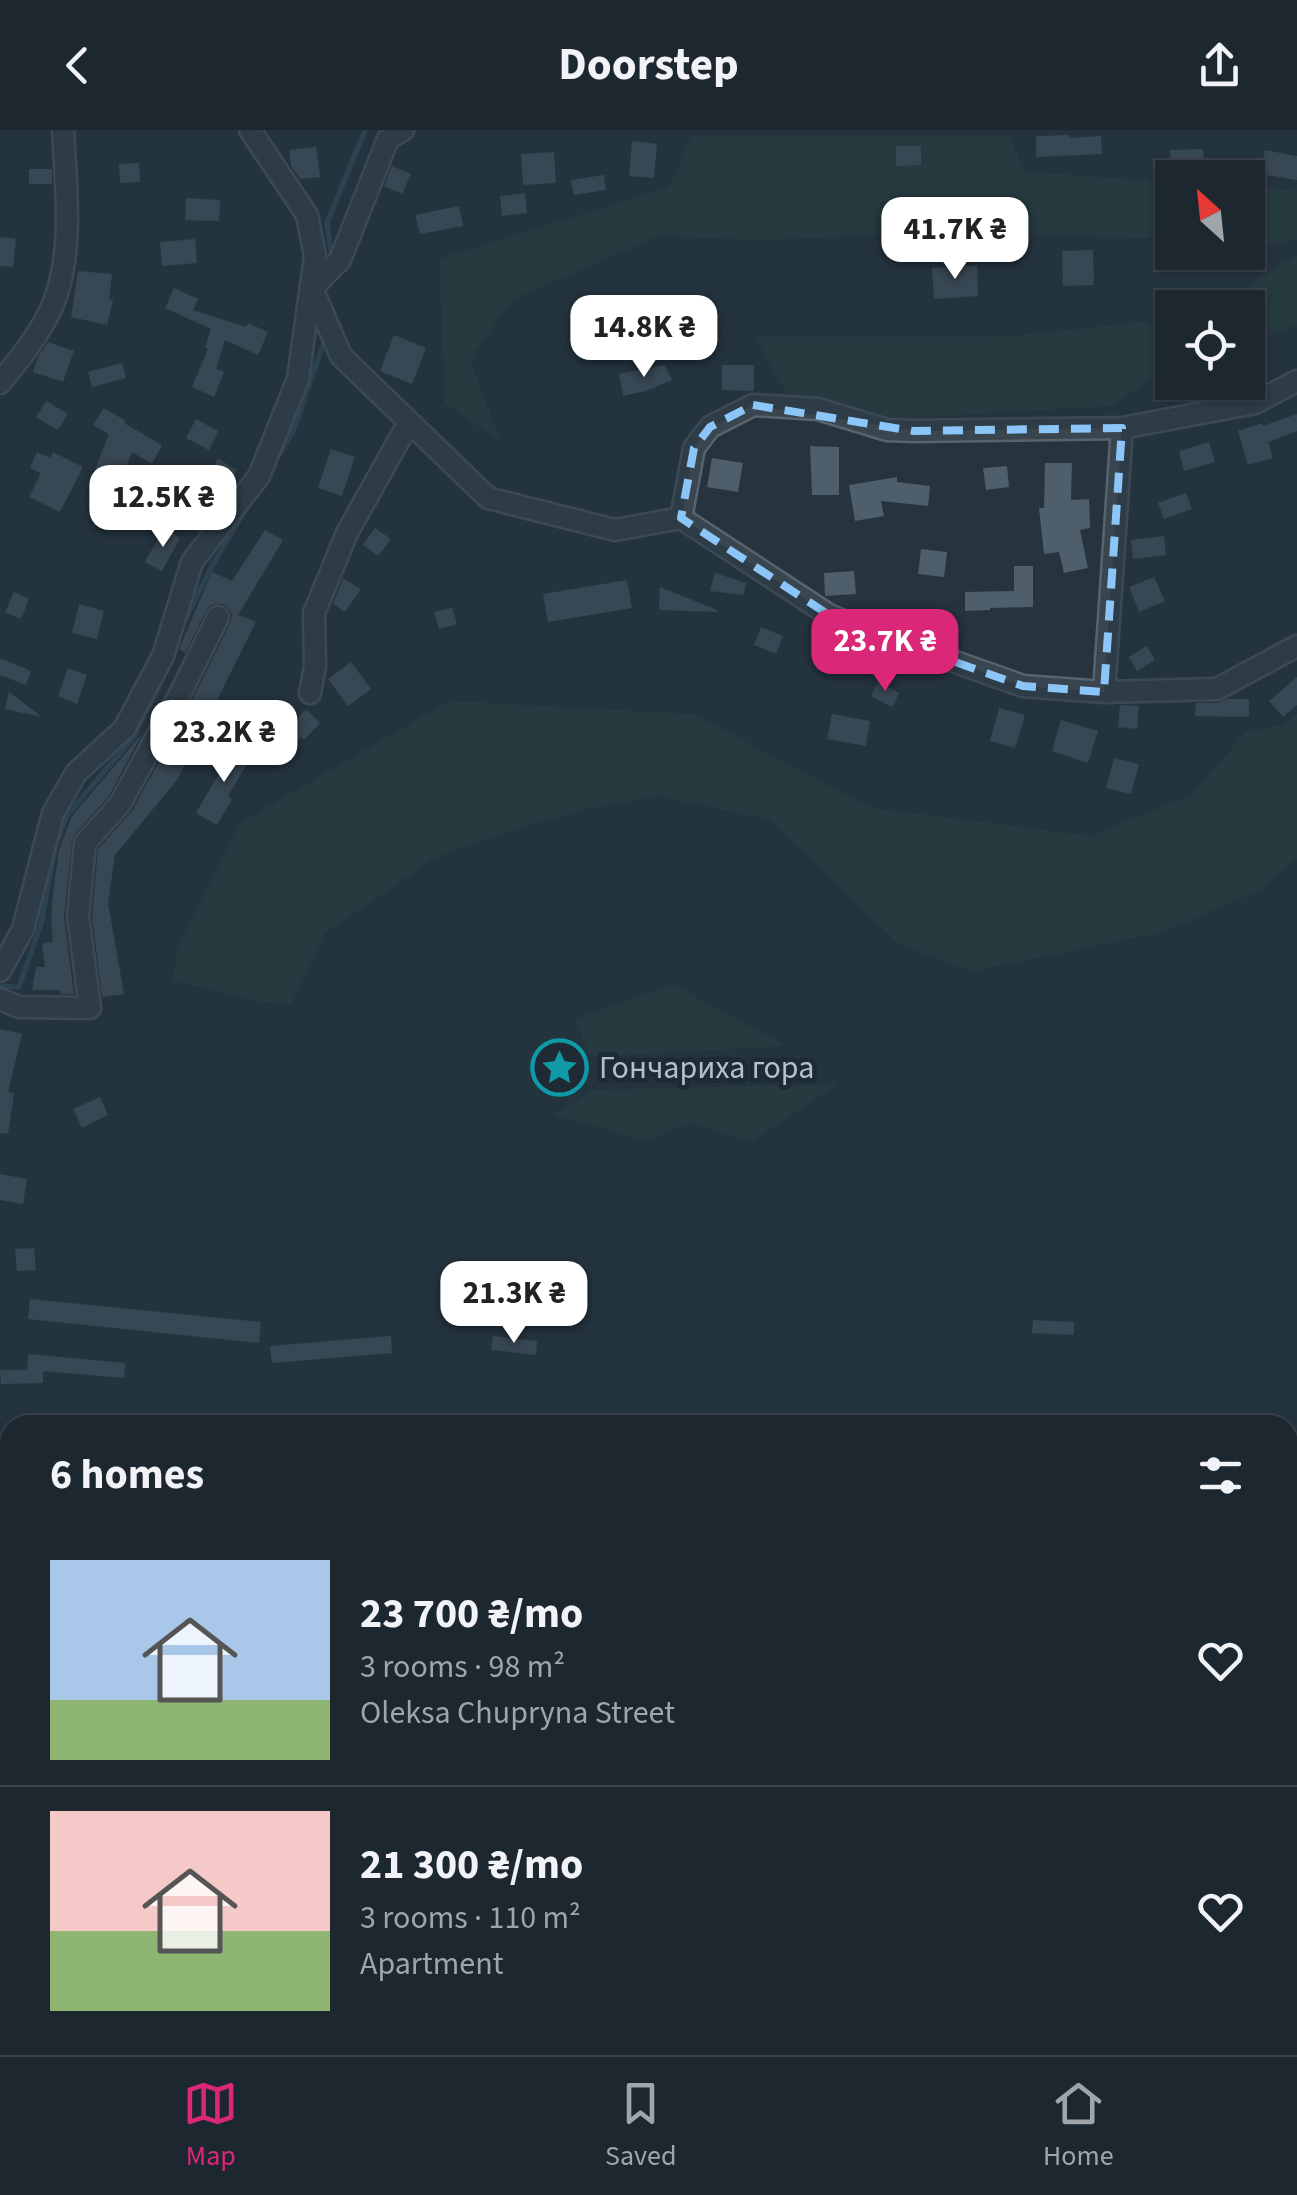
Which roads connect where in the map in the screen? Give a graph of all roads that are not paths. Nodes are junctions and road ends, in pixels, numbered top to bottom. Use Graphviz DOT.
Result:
graph roads {
  1 [pos="64,130"];
  2 [pos="250,130"];
  3 [pos="404,130"];
  4 [pos="312,288"];
  5 [pos="1297,381"];
  6 [pos="0,383"];
  7 [pos="409,422"];
  8 [pos="1122,428"];
  9 [pos="681,518"];
  10 [pos="218,617"];
  11 [pos="1297,646"];
  12 [pos="1104,692"];
  13 [pos="310,693"];
  14 [pos="0,971"];
  15 [pos="0,999"];
  1 -- 6 [label="street"];
  2 -- 4 [label="street"];
  3 -- 4 [label="street"];
  4 -- 7 [label="street"];
  4 -- 14 [label="street"];
  5 -- 8 [label="street"];
  7 -- 9 [label="street"];
  7 -- 13 [label="street"];
  8 -- 9 [label="street"];
  8 -- 12 [label="street"];
  9 -- 12 [label="street"];
  10 -- 15 [label="street"];
  11 -- 12 [label="street"];
}
